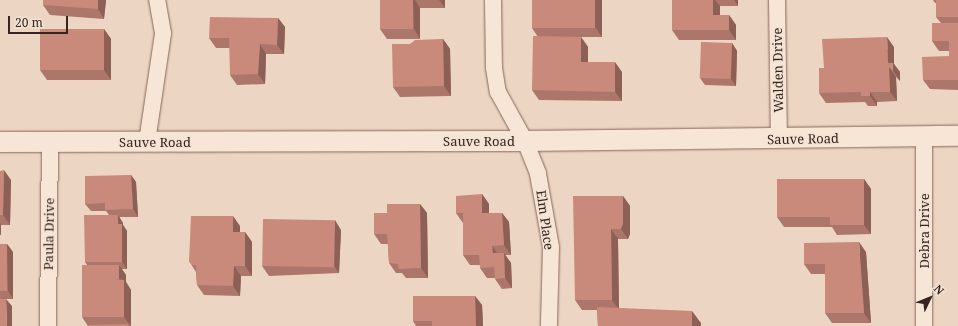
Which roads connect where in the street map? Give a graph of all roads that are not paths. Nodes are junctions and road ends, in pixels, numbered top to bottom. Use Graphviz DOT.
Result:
graph roads {
  1 [pos="157,0"];
  2 [pos="493,0"];
  3 [pos="777,0"];
  4 [pos="924,136"];
  5 [pos="958,136"];
  6 [pos="779,140"];
  7 [pos="525,141"];
  8 [pos="0,142"];
  9 [pos="50,142"];
  10 [pos="147,142"];
  11 [pos="48,326"];
  12 [pos="549,326"];
  13 [pos="924,326"];
  1 -- 10 [label="street"];
  2 -- 7 [label="street, Elm Place"];
  3 -- 6 [label="street, Walden Drive"];
  4 -- 5 [label="street, Sauve Road"];
  4 -- 6 [label="street, Sauve Road"];
  4 -- 13 [label="street, Debra Drive"];
  6 -- 7 [label="street, Sauve Road"];
  7 -- 10 [label="street, Sauve Road"];
  7 -- 12 [label="street, Elm Place"];
  8 -- 9 [label="street, Sauve Road"];
  9 -- 10 [label="street, Sauve Road"];
  9 -- 11 [label="street, Paula Drive"];
}
